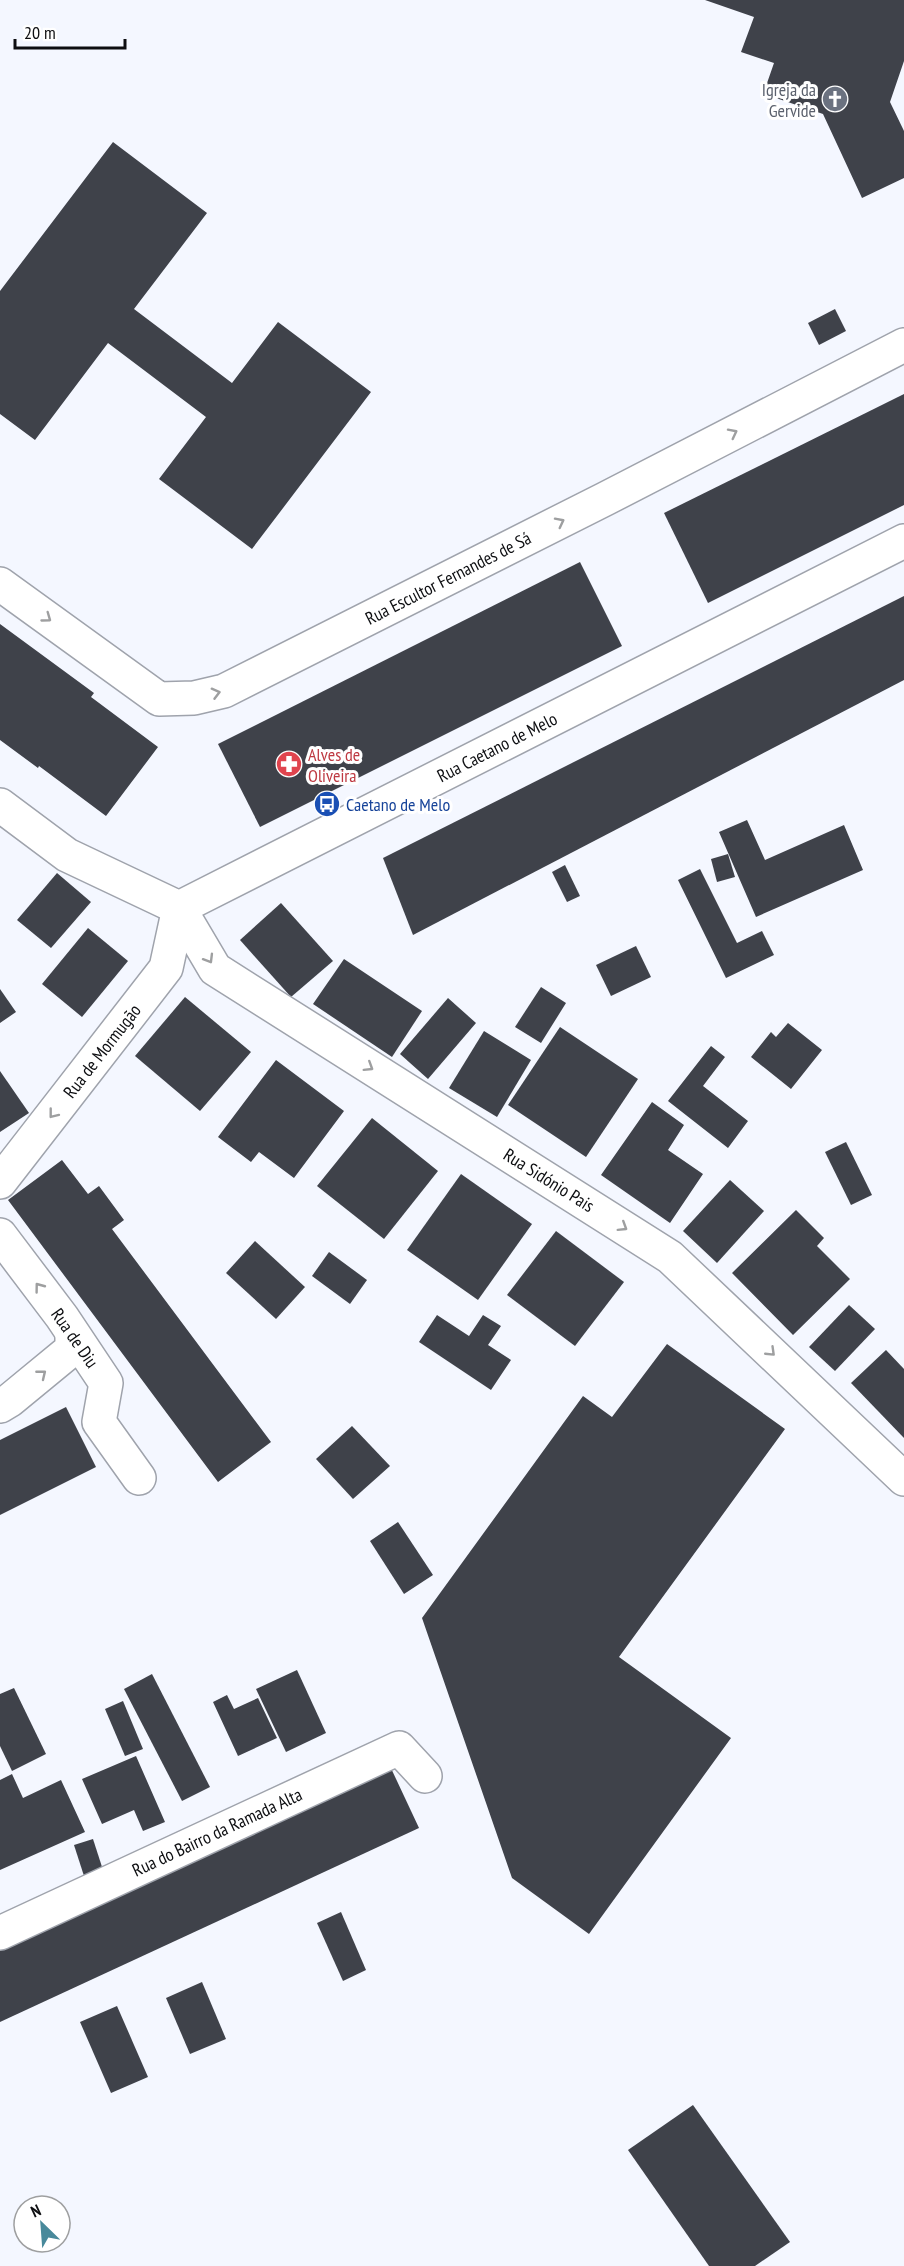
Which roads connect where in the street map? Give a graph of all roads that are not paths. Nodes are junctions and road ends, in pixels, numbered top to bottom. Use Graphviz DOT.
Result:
graph roads {
  1 [pos="904,345"];
  2 [pos="904,541"];
  3 [pos="0,584"];
  4 [pos="0,805"];
  5 [pos="179,908"];
  6 [pos="0,1182"];
  7 [pos="0,1235"];
  8 [pos="72,1335"];
  9 [pos="0,1406"];
  10 [pos="139,1478"];
  11 [pos="904,1479"];
  12 [pos="425,1776"];
  13 [pos="0,1933"];
  3 -- 1 [label="street, Rua Escultor Fernandes de Sá, one-way"];
  2 -- 5 [label="street, Rua Caetano de Melo"];
  4 -- 5 [label="street"];
  5 -- 6 [label="street, Rua de Mormugão, one-way"];
  5 -- 11 [label="street, Rua Sidónio Pais, one-way"];
  8 -- 7 [label="street, Rua de Diu, one-way"];
  9 -- 8 [label="street, one-way"];
  8 -- 10 [label="street, Rua de Diu"];
  12 -- 13 [label="street, Rua do Bairro da Ramada Alta"];
}
